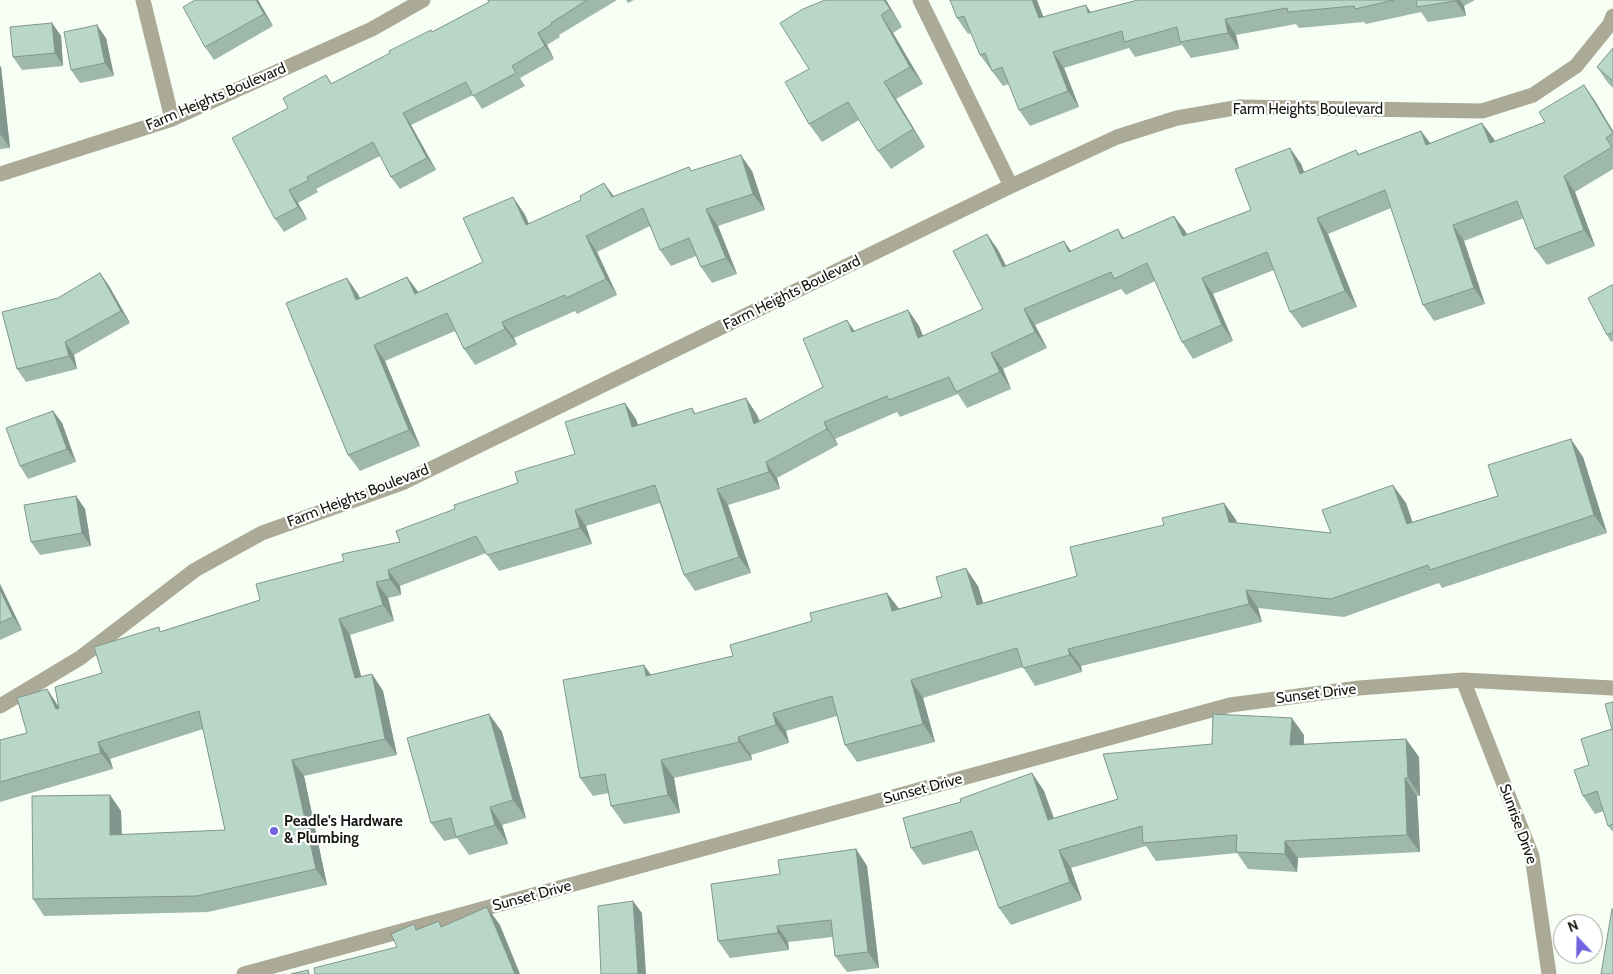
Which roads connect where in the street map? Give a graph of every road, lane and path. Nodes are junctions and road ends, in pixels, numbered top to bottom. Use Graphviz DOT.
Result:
graph roads {
  1 [pos="143,0"];
  2 [pos="423,0"];
  3 [pos="920,0"];
  4 [pos="1613,16"];
  5 [pos="172,119"];
  6 [pos="0,174"];
  7 [pos="1010,186"];
  8 [pos="1463,680"];
  9 [pos="1613,688"];
  10 [pos="0,706"];
  11 [pos="244,974"];
  12 [pos="1549,974"];
  1 -- 5 [label="street"];
  2 -- 5 [label="street, Farm Heights Boulevard"];
  3 -- 7 [label="street"];
  4 -- 7 [label="street, Farm Heights Boulevard"];
  5 -- 6 [label="street, Farm Heights Boulevard"];
  7 -- 10 [label="street, Farm Heights Boulevard"];
  8 -- 9 [label="street, Sunset Drive"];
  8 -- 11 [label="street, Sunset Drive"];
  8 -- 12 [label="street, Sunrise Drive"];
}
